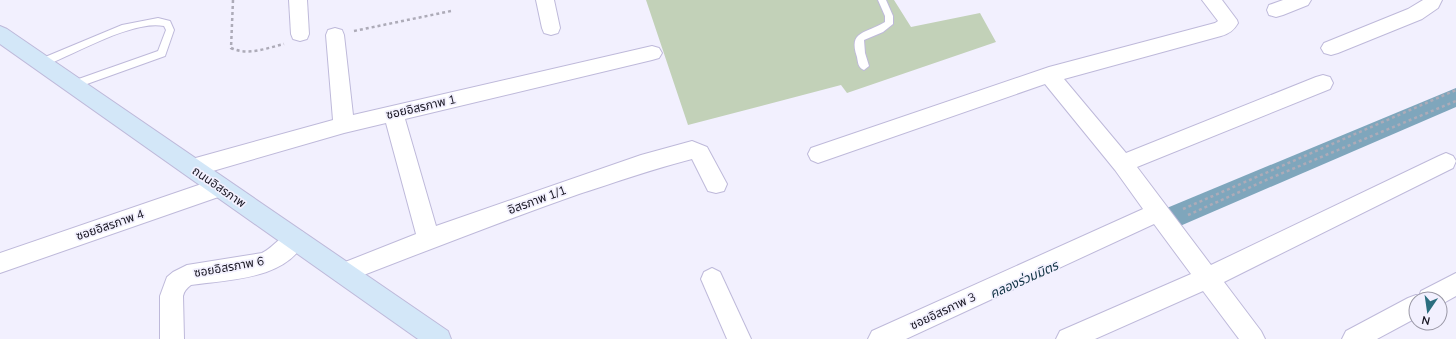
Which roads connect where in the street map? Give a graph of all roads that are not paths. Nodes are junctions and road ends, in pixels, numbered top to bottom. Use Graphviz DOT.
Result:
graph roads {
  1 [pos="298,0"];
  2 [pos="545,0"];
  3 [pos="882,0"];
  4 [pos="1210,0"];
  5 [pos="1302,0"];
  6 [pos="1433,0"];
  7 [pos="1276,10"];
  8 [pos="551,28"];
  9 [pos="300,34"];
  10 [pos="335,35"];
  11 [pos="1,38"];
  12 [pos="1331,48"];
  13 [pos="652,53"];
  14 [pos="41,63"];
  15 [pos="864,66"];
  16 [pos="1049,75"];
  17 [pos="1323,83"];
  18 [pos="72,85"];
  19 [pos="393,113"];
  20 [pos="344,125"];
  21 [pos="818,154"];
  22 [pos="1446,162"];
  23 [pos="1122,164"];
  24 [pos="192,168"];
  25 [pos="716,184"];
  26 [pos="219,187"];
  27 [pos="1159,214"];
  28 [pos="294,239"];
  29 [pos="429,239"];
  30 [pos="0,263"];
  31 [pos="344,273"];
  32 [pos="1208,278"];
  33 [pos="712,279"];
  34 [pos="1456,284"];
  35 [pos="1443,291"];
  36 [pos="1408,310"];
  37 [pos="431,337"];
  38 [pos="172,339"];
  39 [pos="739,339"];
  40 [pos="880,339"];
  41 [pos="1068,339"];
  42 [pos="1253,339"];
  43 [pos="1354,339"];
  1 -- 9 [label="street"];
  2 -- 8 [label="street"];
  3 -- 15 [label="lane"];
  4 -- 16 [label="street"];
  5 -- 7 [label="street"];
  6 -- 12 [label="street"];
  10 -- 20 [label="street"];
  11 -- 14 [label="main road, ถนนอิสรภาพ"];
  13 -- 19 [label="street, ซอยอิสรภาพ 1"];
  14 -- 18 [label="main road, ถนนอิสรภาพ"];
  14 -- 18 [label="lane"];
  16 -- 21 [label="street"];
  16 -- 23 [label="street"];
  17 -- 23 [label="street"];
  18 -- 24 [label="main road, ถนนอิสรภาพ"];
  19 -- 20 [label="street, ซอยอิสรภาพ 1"];
  19 -- 29 [label="street"];
  20 -- 24 [label="street, ซอยอิสรภาพ 1"];
  22 -- 32 [label="street"];
  23 -- 27 [label="street"];
  24 -- 26 [label="main road, ถนนอิสรภาพ"];
  25 -- 29 [label="street, อิสรภาพ 1/1"];
  26 -- 28 [label="main road, ถนนอิสรภาพ"];
  26 -- 30 [label="street, ซอยอิสรภาพ 4"];
  27 -- 32 [label="street"];
  27 -- 40 [label="street, ซอยอิสรภาพ 3"];
  28 -- 31 [label="main road, ถนนอิสรภาพ"];
  28 -- 38 [label="street, ซอยอิสรภาพ 6"];
  29 -- 31 [label="street, อิสรภาพ 1/1"];
  31 -- 37 [label="main road, ถนนอิสรภาพ"];
  32 -- 41 [label="street"];
  32 -- 42 [label="street"];
  33 -- 39 [label="street"];
  34 -- 35 [label="street"];
  36 -- 43 [label="street"];
}
